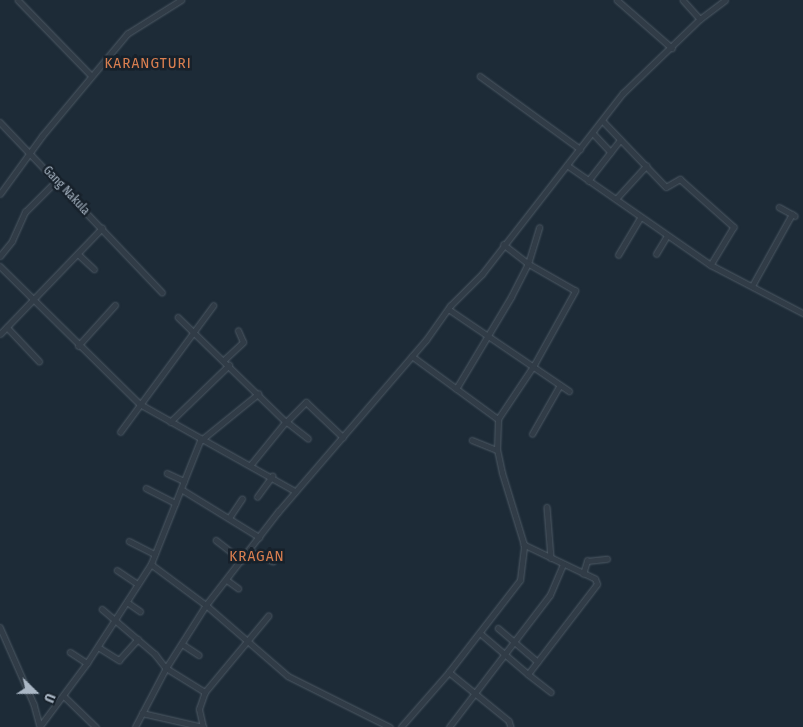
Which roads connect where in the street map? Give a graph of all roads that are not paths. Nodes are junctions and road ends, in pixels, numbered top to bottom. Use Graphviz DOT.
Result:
graph roads {
  1 [pos="18,0"];
  2 [pos="181,0"];
  3 [pos="617,0"];
  4 [pos="683,0"];
  5 [pos="725,0"];
  6 [pos="700,19"];
  7 [pos="672,48"];
  8 [pos="91,75"];
  9 [pos="480,76"];
  10 [pos="602,121"];
  11 [pos="0,122"];
  12 [pos="593,133"];
  13 [pos="620,140"];
  14 [pos="580,149"];
  15 [pos="611,152"];
  16 [pos="30,153"];
  17 [pos="567,165"];
  18 [pos="646,166"];
  19 [pos="56,181"];
  20 [pos="588,181"];
  21 [pos="0,194"];
  22 [pos="616,199"];
  23 [pos="779,207"];
  24 [pos="640,218"];
  25 [pos="102,228"];
  26 [pos="539,228"];
  27 [pos="667,236"];
  28 [pos="504,245"];
  29 [pos="78,254"];
  30 [pos="656,254"];
  31 [pos="618,255"];
  32 [pos="0,256"];
  33 [pos="528,264"];
  34 [pos="711,265"];
  35 [pos="0,266"];
  36 [pos="94,269"];
  37 [pos="752,286"];
  38 [pos="162,292"];
  39 [pos="34,300"];
  40 [pos="115,305"];
  41 [pos="213,306"];
  42 [pos="450,310"];
  43 [pos="803,313"];
  44 [pos="178,317"];
  45 [pos="7,327"];
  46 [pos="238,331"];
  47 [pos="192,333"];
  48 [pos="0,334"];
  49 [pos="488,336"];
  50 [pos="78,346"];
  51 [pos="412,356"];
  52 [pos="39,360"];
  53 [pos="224,360"];
  54 [pos="534,364"];
  55 [pos="229,365"];
  56 [pos="560,385"];
  57 [pos="456,389"];
  58 [pos="569,391"];
  59 [pos="258,394"];
  60 [pos="140,404"];
  61 [pos="498,419"];
  62 [pos="170,422"];
  63 [pos="286,422"];
  64 [pos="120,432"];
  65 [pos="532,434"];
  66 [pos="204,437"];
  67 [pos="343,437"];
  68 [pos="308,439"];
  69 [pos="472,440"];
  70 [pos="497,450"];
  71 [pos="252,464"];
  72 [pos="166,473"];
  73 [pos="272,476"];
  74 [pos="184,481"];
  75 [pos="146,488"];
  76 [pos="181,489"];
  77 [pos="295,491"];
  78 [pos="257,497"];
  79 [pos="242,499"];
  80 [pos="175,503"];
  81 [pos="547,507"];
  82 [pos="229,518"];
  83 [pos="259,537"];
  84 [pos="216,540"];
  85 [pos="129,541"];
  86 [pos="524,545"];
  87 [pos="249,551"];
  88 [pos="155,554"];
  89 [pos="550,558"];
  90 [pos="607,559"];
  91 [pos="242,560"];
  92 [pos="273,561"];
  93 [pos="151,564"];
  94 [pos="563,565"];
  95 [pos="116,570"];
  96 [pos="583,574"];
  97 [pos="227,580"];
  98 [pos="138,584"];
  99 [pos="238,588"];
  100 [pos="127,602"];
  101 [pos="206,605"];
  102 [pos="102,608"];
  103 [pos="140,611"];
  104 [pos="268,616"];
  105 [pos="115,618"];
  106 [pos="0,627"];
  107 [pos="498,628"];
  108 [pos="480,633"];
  109 [pos="138,639"];
  110 [pos="248,642"];
  111 [pos="514,643"];
  112 [pos="182,644"];
  113 [pos="98,647"];
  114 [pos="70,652"];
  115 [pos="505,654"];
  116 [pos="199,655"];
  117 [pos="538,662"];
  118 [pos="87,663"];
  119 [pos="166,668"];
  120 [pos="449,672"];
  121 [pos="528,674"];
  122 [pos="205,692"];
  123 [pos="551,692"];
  124 [pos="474,694"];
  125 [pos="64,696"];
  126 [pos="142,713"];
  127 [pos="40,726"];
  128 [pos="203,726"];
  129 [pos="96,727"];
  130 [pos="135,727"];
  131 [pos="390,727"];
  132 [pos="401,727"];
  133 [pos="449,727"];
  134 [pos="511,727"];
  1 -- 8 [label="street"];
  2 -- 8 [label="street"];
  3 -- 7 [label="street"];
  4 -- 6 [label="street"];
  5 -- 6 [label="street"];
  6 -- 7 [label="street"];
  7 -- 10 [label="street"];
  8 -- 16 [label="street"];
  9 -- 14 [label="street"];
  10 -- 12 [label="street"];
  10 -- 13 [label="street"];
  11 -- 16 [label="street, Gang Nakula"];
  12 -- 14 [label="street"];
  12 -- 15 [label="street"];
  13 -- 15 [label="street"];
  13 -- 18 [label="street"];
  14 -- 17 [label="street"];
  15 -- 20 [label="street"];
  16 -- 19 [label="street, Gang Nakula"];
  16 -- 21 [label="street"];
  17 -- 20 [label="street"];
  17 -- 28 [label="street"];
  18 -- 22 [label="street"];
  18 -- 34 [label="street"];
  19 -- 25 [label="street, Gang Nakula"];
  19 -- 32 [label="street"];
  20 -- 22 [label="street"];
  22 -- 24 [label="street"];
  23 -- 37 [label="street"];
  24 -- 27 [label="street"];
  24 -- 31 [label="street"];
  25 -- 29 [label="street"];
  25 -- 38 [label="street, Gang Nakula"];
  26 -- 33 [label="street"];
  27 -- 30 [label="street"];
  27 -- 34 [label="street"];
  28 -- 33 [label="street"];
  28 -- 42 [label="street"];
  29 -- 36 [label="street"];
  29 -- 39 [label="street"];
  33 -- 49 [label="street"];
  33 -- 54 [label="street"];
  34 -- 37 [label="street"];
  35 -- 39 [label="street"];
  37 -- 43 [label="street"];
  39 -- 45 [label="street"];
  39 -- 50 [label="street"];
  40 -- 50 [label="street"];
  41 -- 47 [label="street"];
  42 -- 49 [label="street"];
  42 -- 51 [label="street"];
  44 -- 47 [label="street"];
  45 -- 48 [label="street"];
  45 -- 52 [label="street"];
  46 -- 53 [label="street"];
  47 -- 53 [label="street"];
  47 -- 60 [label="street"];
  49 -- 54 [label="street"];
  49 -- 57 [label="street"];
  50 -- 60 [label="street"];
  51 -- 57 [label="street"];
  51 -- 67 [label="street"];
  53 -- 55 [label="street"];
  54 -- 56 [label="street"];
  54 -- 61 [label="street"];
  55 -- 59 [label="street"];
  55 -- 62 [label="street"];
  56 -- 58 [label="street"];
  56 -- 65 [label="street"];
  57 -- 61 [label="street"];
  59 -- 63 [label="street"];
  59 -- 66 [label="street"];
  60 -- 62 [label="street"];
  60 -- 64 [label="street"];
  61 -- 70 [label="street"];
  62 -- 66 [label="street"];
  63 -- 67 [label="street"];
  63 -- 68 [label="street"];
  63 -- 71 [label="street"];
  66 -- 71 [label="street"];
  66 -- 74 [label="street"];
  67 -- 77 [label="street"];
  69 -- 70 [label="street"];
  70 -- 86 [label="street"];
  71 -- 73 [label="street"];
  72 -- 74 [label="street"];
  73 -- 77 [label="street"];
  73 -- 78 [label="street"];
  74 -- 76 [label="street"];
  75 -- 80 [label="street"];
  76 -- 80 [label="street"];
  76 -- 82 [label="street"];
  77 -- 83 [label="street"];
  79 -- 82 [label="street"];
  80 -- 88 [label="street"];
  81 -- 89 [label="street"];
  82 -- 83 [label="street"];
  83 -- 87 [label="street"];
  84 -- 91 [label="street"];
  85 -- 88 [label="street"];
  86 -- 89 [label="street"];
  86 -- 108 [label="street"];
  87 -- 91 [label="street"];
  87 -- 92 [label="street"];
  88 -- 93 [label="street"];
  89 -- 94 [label="street"];
  90 -- 96 [label="street"];
  91 -- 97 [label="street"];
  93 -- 98 [label="street"];
  93 -- 101 [label="street"];
  94 -- 96 [label="street"];
  94 -- 111 [label="street"];
  95 -- 98 [label="street"];
  96 -- 117 [label="street"];
  97 -- 99 [label="street"];
  97 -- 101 [label="street"];
  98 -- 100 [label="street"];
  100 -- 103 [label="street"];
  100 -- 105 [label="street"];
  101 -- 110 [label="street"];
  101 -- 112 [label="street"];
  102 -- 105 [label="street"];
  104 -- 110 [label="street"];
  105 -- 109 [label="street"];
  105 -- 113 [label="street"];
  106 -- 127 [label="street"];
  107 -- 111 [label="street"];
  108 -- 115 [label="street"];
  108 -- 120 [label="street"];
  109 -- 113 [label="street"];
  109 -- 119 [label="street"];
  110 -- 122 [label="street"];
  110 -- 131 [label="street"];
  111 -- 115 [label="street"];
  111 -- 117 [label="street"];
  112 -- 116 [label="street"];
  112 -- 119 [label="street"];
  113 -- 118 [label="street"];
  114 -- 118 [label="street"];
  115 -- 121 [label="street"];
  115 -- 124 [label="street"];
  117 -- 121 [label="street"];
  118 -- 125 [label="street"];
  119 -- 122 [label="street"];
  119 -- 126 [label="street"];
  120 -- 124 [label="street"];
  120 -- 132 [label="street"];
  121 -- 123 [label="street"];
  122 -- 128 [label="street"];
  124 -- 133 [label="street"];
  124 -- 134 [label="street"];
  125 -- 127 [label="street"];
  125 -- 129 [label="street"];
  126 -- 128 [label="street"];
  126 -- 130 [label="street"];
}
